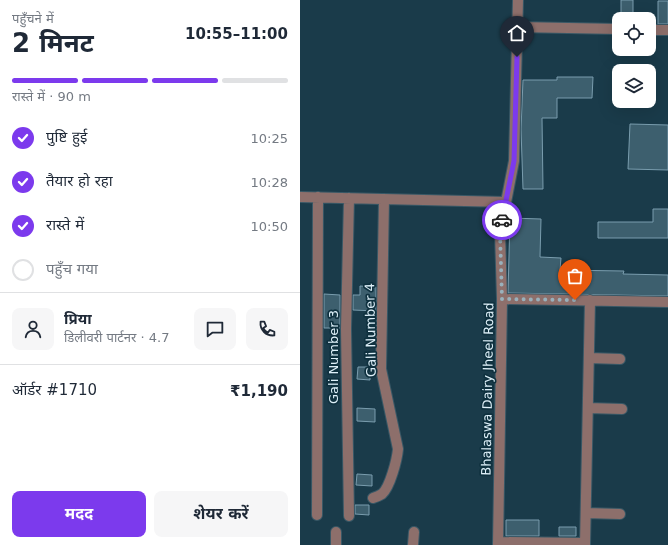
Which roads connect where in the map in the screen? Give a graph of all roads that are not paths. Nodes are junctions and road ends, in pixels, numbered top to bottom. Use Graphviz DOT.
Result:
graph roads {
  1 [pos="518,0"];
  2 [pos="517,27"];
  3 [pos="612,29"];
  4 [pos="656,30"];
  5 [pos="668,30"];
  6 [pos="300,196"];
  7 [pos="318,197"];
  8 [pos="349,198"];
  9 [pos="384,199"];
  10 [pos="506,202"];
  11 [pos="502,299"];
  12 [pos="590,300"];
  13 [pos="668,302"];
  14 [pos="589,358"];
  15 [pos="620,359"];
  16 [pos="588,408"];
  17 [pos="622,409"];
  18 [pos="373,498"];
  19 [pos="586,513"];
  20 [pos="620,514"];
  21 [pos="317,515"];
  22 [pos="349,516"];
  23 [pos="336,532"];
  24 [pos="414,532"];
  25 [pos="498,544"];
  26 [pos="585,544"];
  27 [pos="336,545"];
  28 [pos="414,545"];
  1 -- 2 [label="street, Bhalaswa Dairy Jheel Road"];
  2 -- 3 [label="street"];
  2 -- 10 [label="street, Bhalaswa Dairy Jheel Road"];
  4 -- 5 [label="street"];
  6 -- 7 [label="street"];
  7 -- 8 [label="street"];
  7 -- 21 [label="street"];
  8 -- 9 [label="street"];
  8 -- 22 [label="street, Gali Number 3"];
  9 -- 10 [label="street"];
  9 -- 18 [label="street, Gali Number 4"];
  10 -- 11 [label="street, Bhalaswa Dairy Jheel Road"];
  11 -- 12 [label="street"];
  11 -- 25 [label="street, Bhalaswa Dairy Jheel Road"];
  12 -- 13 [label="street"];
  12 -- 14 [label="street"];
  14 -- 15 [label="street"];
  14 -- 16 [label="street"];
  16 -- 17 [label="street"];
  16 -- 19 [label="street"];
  19 -- 20 [label="street"];
  19 -- 26 [label="street"];
  23 -- 27 [label="street"];
  24 -- 28 [label="street"];
  25 -- 26 [label="street"];
}
